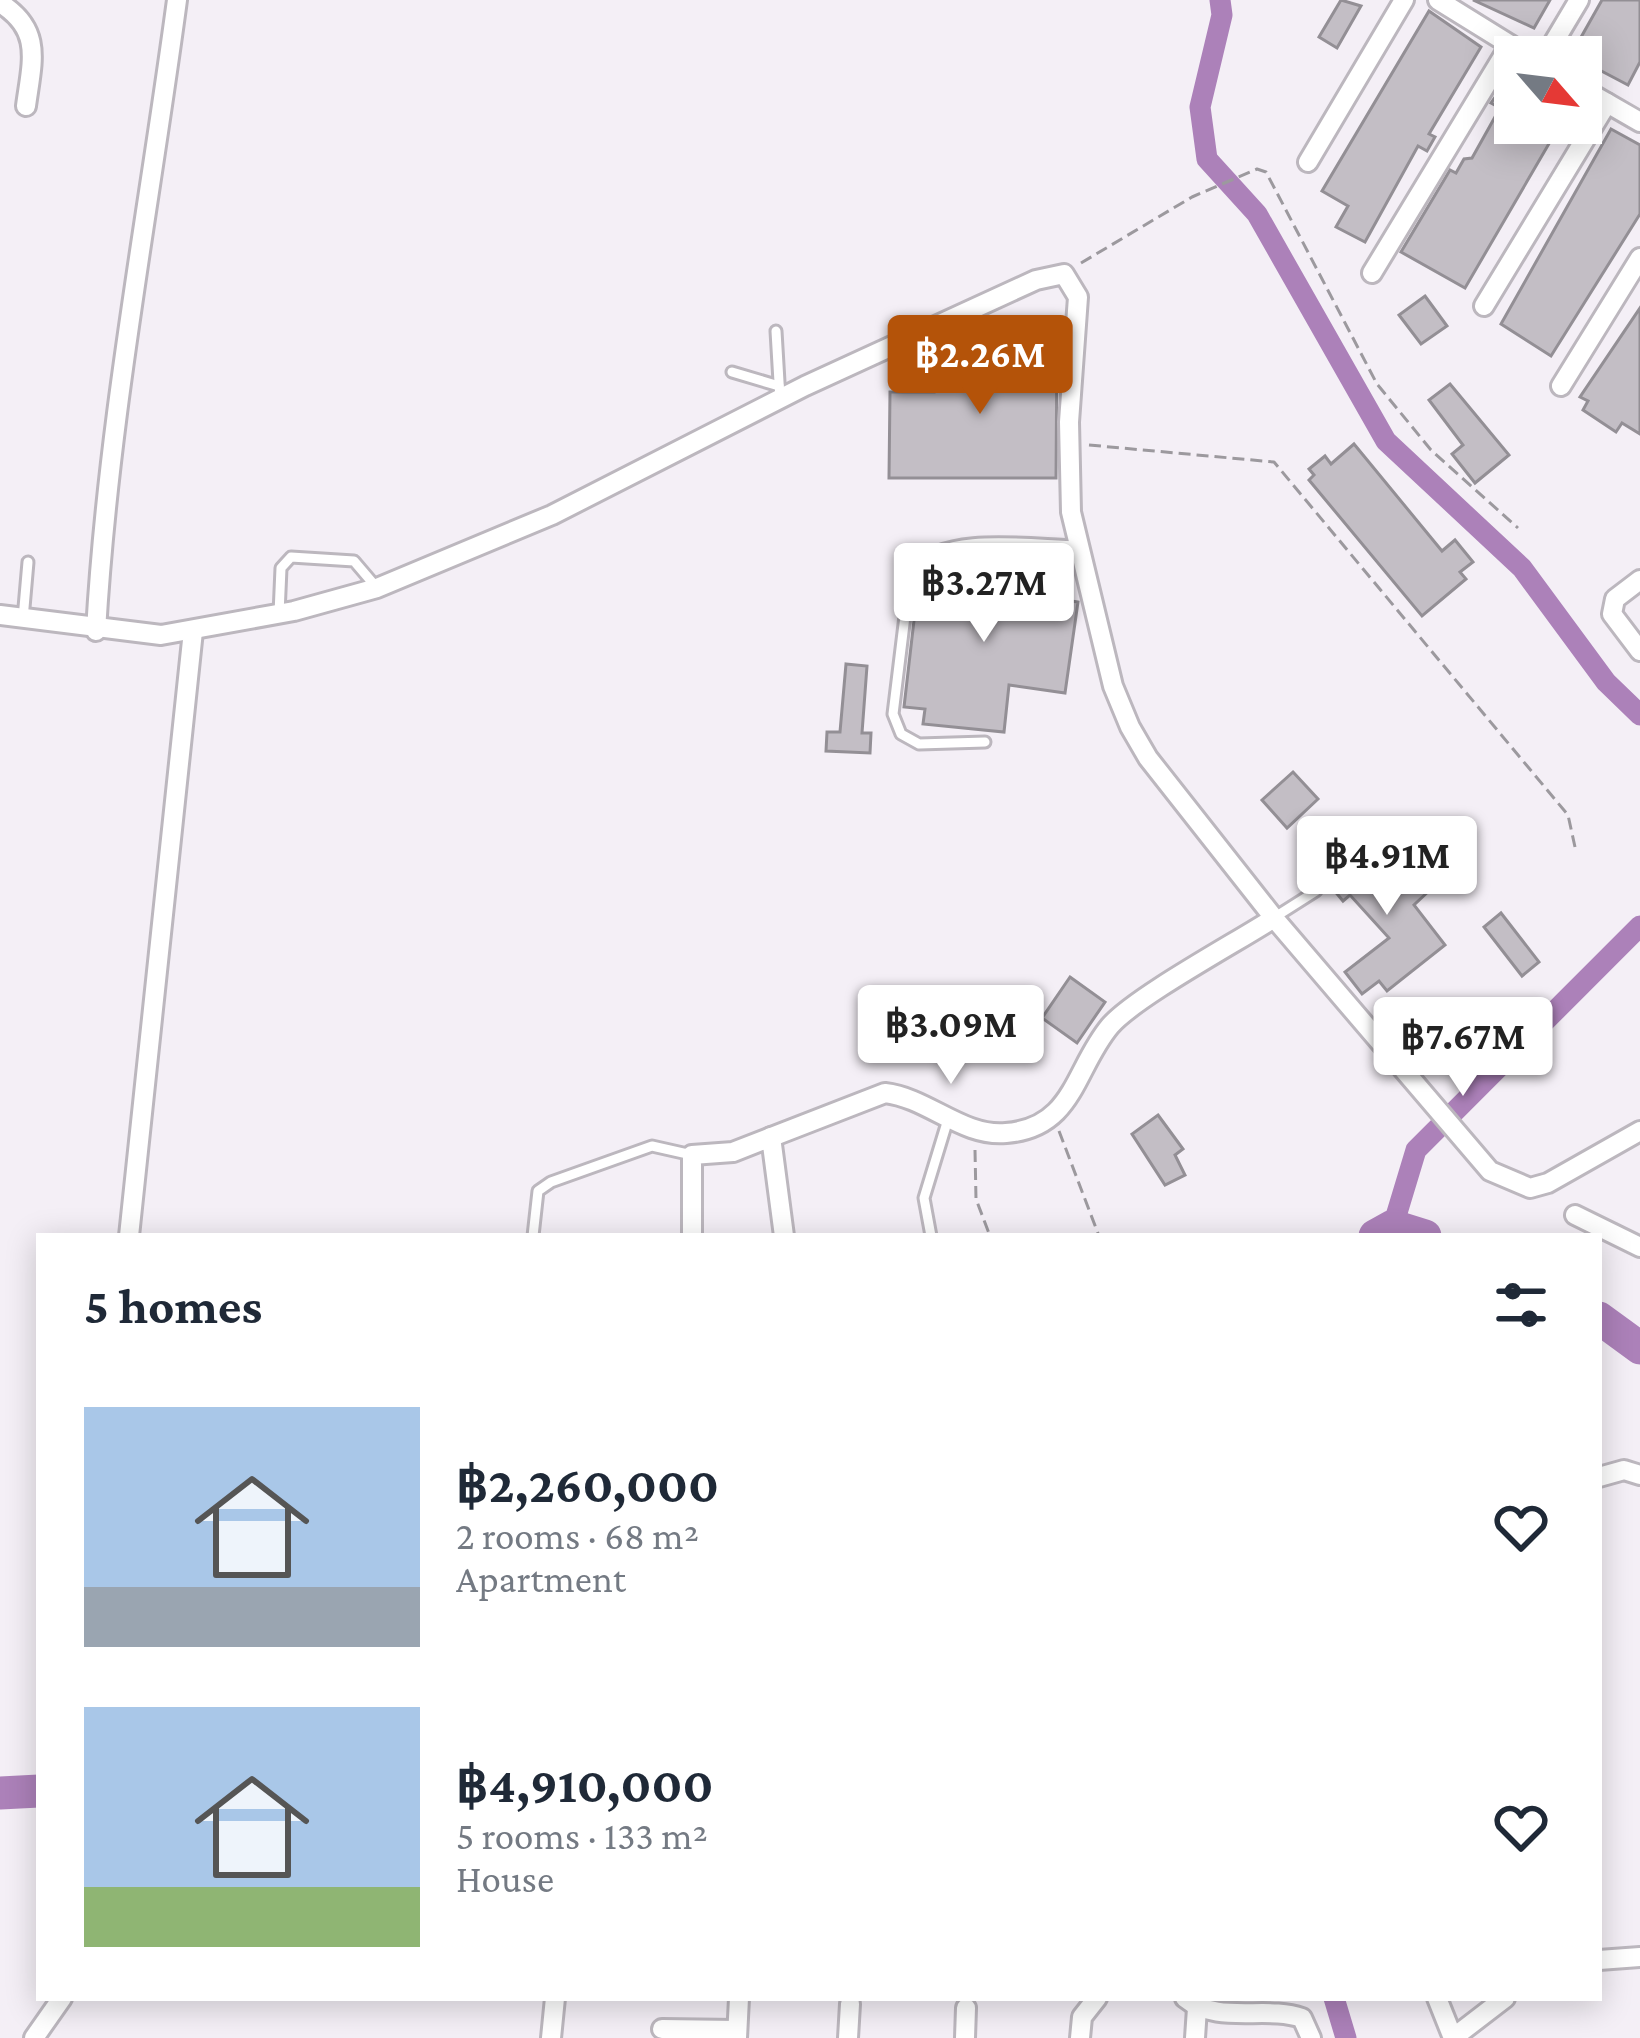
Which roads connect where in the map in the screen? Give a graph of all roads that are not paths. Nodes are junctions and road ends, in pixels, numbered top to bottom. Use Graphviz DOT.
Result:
graph roads {
  1 [pos="177,0"];
  2 [pos="1404,0"];
  3 [pos="1579,0"];
  4 [pos="1447,2"];
  5 [pos="0,3"];
  6 [pos="1497,36"];
  7 [pos="1558,36"];
  8 [pos="1494,71"];
  9 [pos="1602,100"];
  10 [pos="1607,103"];
  11 [pos="26,106"];
  12 [pos="1637,114"];
  13 [pos="1308,162"];
  14 [pos="1640,257"];
  15 [pos="1372,273"];
  16 [pos="1484,306"];
  17 [pos="776,331"];
  18 [pos="732,372"];
  19 [pos="1562,386"];
  20 [pos="779,393"];
  21 [pos="1078,546"];
  22 [pos="28,562"];
  23 [pos="1640,580"];
  24 [pos="377,588"];
  25 [pos="279,614"];
  26 [pos="0,615"];
  27 [pos="23,619"];
  28 [pos="96,631"];
  29 [pos="194,632"];
  30 [pos="1640,651"];
  31 [pos="986,742"];
  32 [pos="1316,891"];
  33 [pos="1274,918"];
  34 [pos="949,1116"];
  35 [pos="1640,1131"];
  36 [pos="771,1137"];
  37 [pos="692,1155"];
  38 [pos="1575,1215"];
  39 [pos="129,1233"];
  40 [pos="533,1233"];
  41 [pos="692,1233"];
  42 [pos="784,1233"];
  43 [pos="930,1233"];
  44 [pos="1640,1247"];
  45 [pos="1640,1475"];
  46 [pos="1602,1476"];
  47 [pos="1640,1957"];
  48 [pos="1602,1960"];
  49 [pos="60,2001"];
  50 [pos="555,2001"];
  51 [pos="739,2001"];
  52 [pos="1095,2001"];
  53 [pos="1438,2001"];
  54 [pos="1501,2001"];
  55 [pos="1191,2003"];
  56 [pos="850,2004"];
  57 [pos="1251,2006"];
  58 [pos="967,2008"];
  59 [pos="662,2029"];
  60 [pos="737,2034"];
  61 [pos="34,2038"];
  62 [pos="551,2038"];
  63 [pos="848,2038"];
  64 [pos="965,2038"];
  65 [pos="1080,2038"];
  66 [pos="1195,2038"];
  67 [pos="1311,2038"];
  1 -- 28 [label="street"];
  2 -- 13 [label="street"];
  3 -- 7 [label="street"];
  4 -- 6 [label="street"];
  5 -- 11 [label="street"];
  8 -- 15 [label="street"];
  9 -- 10 [label="street"];
  10 -- 12 [label="street"];
  10 -- 16 [label="street"];
  14 -- 19 [label="street"];
  17 -- 20 [label="lane"];
  18 -- 20 [label="lane"];
  20 -- 21 [label="street"];
  20 -- 24 [label="street"];
  21 -- 31 [label="lane"];
  21 -- 33 [label="street"];
  22 -- 27 [label="lane"];
  23 -- 30 [label="street"];
  24 -- 25 [label="street"];
  24 -- 25 [label="lane"];
  25 -- 29 [label="street"];
  26 -- 27 [label="street"];
  27 -- 28 [label="street"];
  28 -- 29 [label="street"];
  29 -- 39 [label="street"];
  32 -- 33 [label="lane"];
  33 -- 34 [label="street"];
  33 -- 35 [label="street"];
  34 -- 36 [label="street"];
  34 -- 43 [label="lane"];
  36 -- 37 [label="street"];
  36 -- 42 [label="street"];
  37 -- 40 [label="lane"];
  37 -- 41 [label="street"];
  38 -- 44 [label="street"];
  45 -- 46 [label="street"];
  47 -- 48 [label="street"];
  49 -- 61 [label="street"];
  50 -- 62 [label="street"];
  51 -- 60 [label="street"];
  52 -- 65 [label="street"];
  53 -- 54 [label="street"];
  55 -- 57 [label="street"];
  55 -- 66 [label="street"];
  56 -- 63 [label="street"];
  57 -- 67 [label="street"];
  58 -- 64 [label="street"];
  59 -- 60 [label="street"];
}
